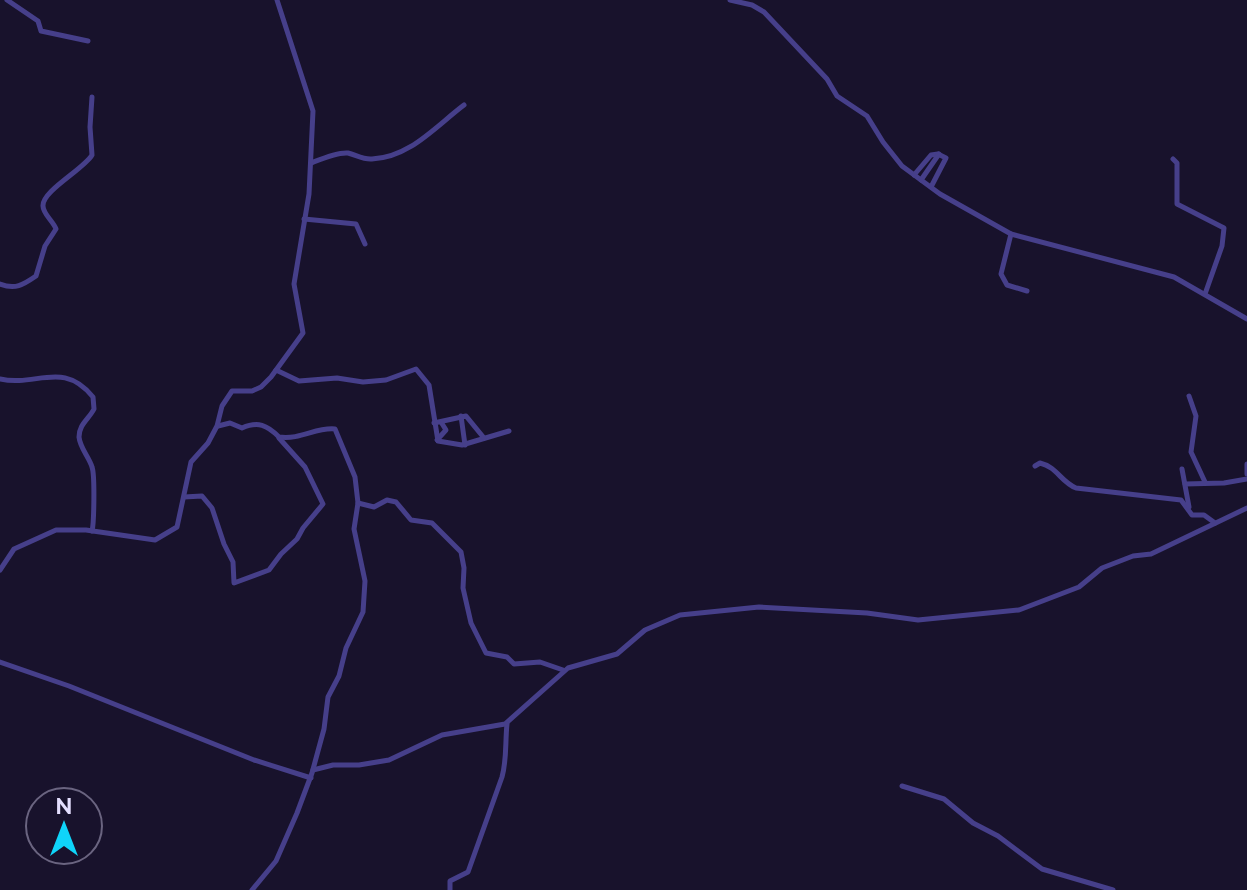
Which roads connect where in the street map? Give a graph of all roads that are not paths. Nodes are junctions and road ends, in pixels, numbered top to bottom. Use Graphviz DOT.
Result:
graph roads {
  1 [pos="7,0"];
  2 [pos="277,0"];
  3 [pos="730,0"];
  4 [pos="88,41"];
  5 [pos="92,97"];
  6 [pos="464,105"];
  7 [pos="939,154"];
  8 [pos="1173,159"];
  9 [pos="311,163"];
  10 [pos="914,175"];
  11 [pos="921,180"];
  12 [pos="931,187"];
  13 [pos="304,219"];
  14 [pos="1011,234"];
  15 [pos="365,244"];
  16 [pos="0,284"];
  17 [pos="1027,291"];
  18 [pos="1205,295"];
  19 [pos="1247,319"];
  20 [pos="276,370"];
  21 [pos="0,379"];
  22 [pos="1189,396"];
  23 [pos="461,416"];
  24 [pos="437,422"];
  25 [pos="217,426"];
  26 [pos="509,431"];
  27 [pos="279,437"];
  28 [pos="484,438"];
  29 [pos="437,440"];
  30 [pos="465,445"];
  31 [pos="1247,464"];
  32 [pos="1035,466"];
  33 [pos="1182,469"];
  34 [pos="1247,476"];
  35 [pos="1205,482"];
  36 [pos="1185,484"];
  37 [pos="184,497"];
  38 [pos="358,503"];
  39 [pos="1247,508"];
  40 [pos="1190,513"];
  41 [pos="1215,523"];
  42 [pos="92,531"];
  43 [pos="0,570"];
  44 [pos="0,662"];
  45 [pos="565,670"];
  46 [pos="507,723"];
  47 [pos="313,770"];
  48 [pos="311,778"];
  49 [pos="902,786"];
  50 [pos="252,890"];
  51 [pos="450,890"];
  52 [pos="1113,890"];
  1 -- 4 [label="street"];
  2 -- 9 [label="street"];
  3 -- 10 [label="street"];
  5 -- 16 [label="street"];
  6 -- 9 [label="street"];
  7 -- 10 [label="street"];
  7 -- 11 [label="street"];
  7 -- 12 [label="street"];
  8 -- 18 [label="street"];
  9 -- 13 [label="street"];
  10 -- 11 [label="street"];
  11 -- 12 [label="street"];
  12 -- 14 [label="street"];
  13 -- 15 [label="street"];
  13 -- 20 [label="street"];
  14 -- 17 [label="street"];
  14 -- 18 [label="street"];
  18 -- 19 [label="street"];
  20 -- 24 [label="street"];
  20 -- 25 [label="street"];
  21 -- 42 [label="street"];
  22 -- 35 [label="street"];
  23 -- 24 [label="street"];
  23 -- 28 [label="street"];
  23 -- 30 [label="street"];
  24 -- 29 [label="street"];
  24 -- 29 [label="street"];
  25 -- 27 [label="street"];
  25 -- 37 [label="street"];
  26 -- 28 [label="street"];
  27 -- 37 [label="street"];
  27 -- 38 [label="street"];
  28 -- 30 [label="street"];
  29 -- 30 [label="street"];
  31 -- 34 [label="street"];
  32 -- 40 [label="street"];
  33 -- 36 [label="street"];
  34 -- 35 [label="street"];
  35 -- 36 [label="street"];
  36 -- 40 [label="street"];
  37 -- 42 [label="street"];
  38 -- 45 [label="street"];
  38 -- 47 [label="street"];
  39 -- 41 [label="street"];
  40 -- 41 [label="street"];
  41 -- 45 [label="street"];
  42 -- 43 [label="street"];
  44 -- 48 [label="street"];
  45 -- 46 [label="street"];
  46 -- 47 [label="street"];
  46 -- 51 [label="street"];
  47 -- 48 [label="street"];
  48 -- 50 [label="street"];
  49 -- 52 [label="street"];
}
